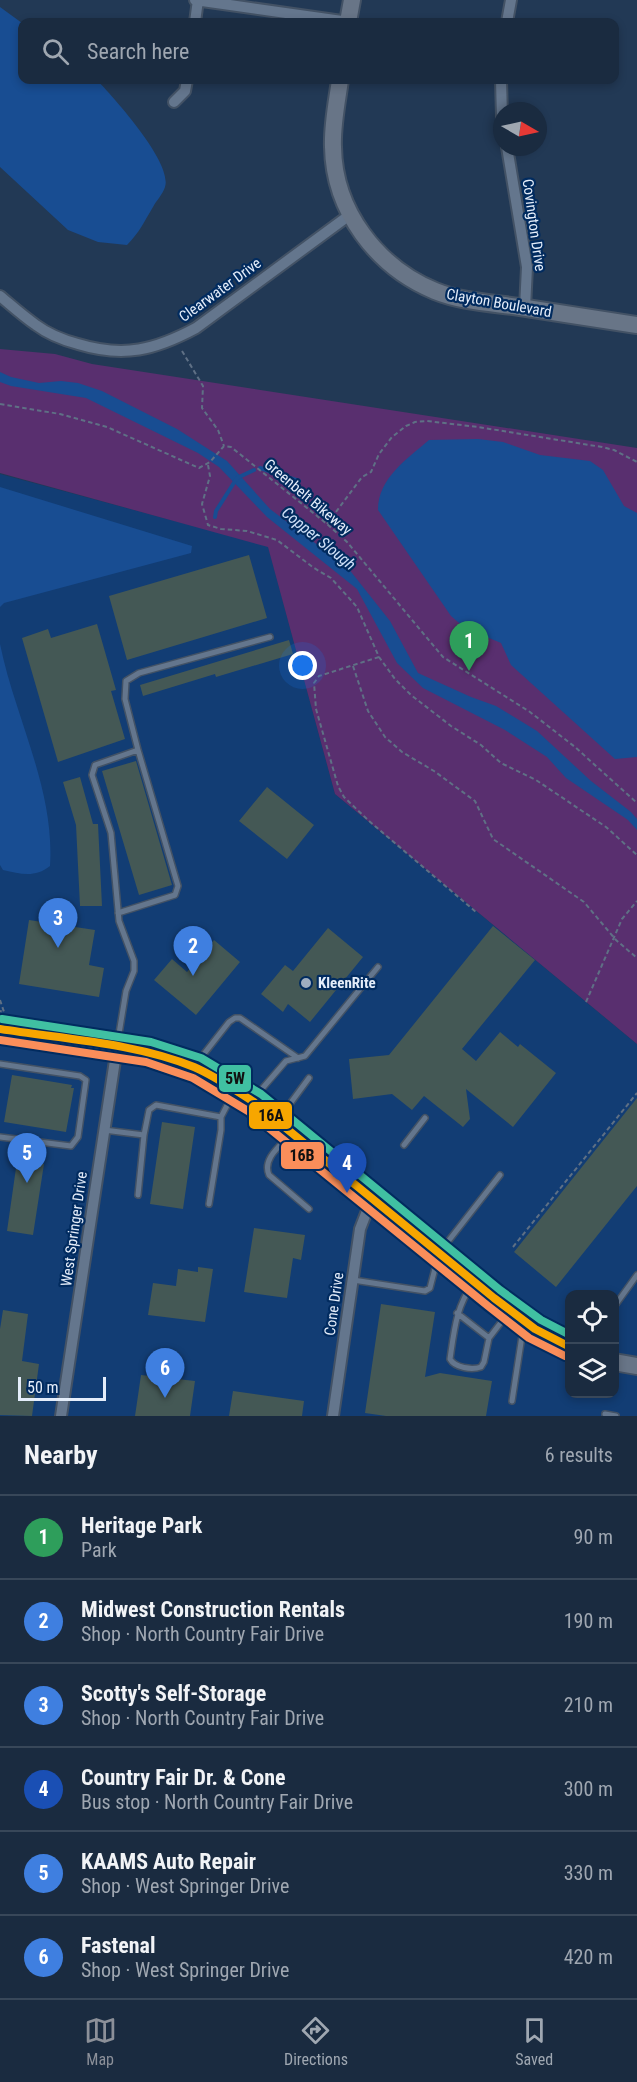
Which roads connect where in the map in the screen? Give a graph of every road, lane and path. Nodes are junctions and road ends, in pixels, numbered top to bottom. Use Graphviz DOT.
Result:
graph roads {
  1 [pos="197,0"];
  2 [pos="352,0"];
  3 [pos="511,0"];
  4 [pos="195,18"];
  5 [pos="321,18"];
  6 [pos="349,18"];
  7 [pos="508,18"];
  8 [pos="186,84"];
  9 [pos="339,84"];
  10 [pos="501,84"];
  11 [pos="174,102"];
  12 [pos="502,102"];
  13 [pos="508,156"];
  14 [pos="351,214"];
  15 [pos="0,296"];
  16 [pos="525,308"];
  17 [pos="637,325"];
  18 [pos="182,351"];
  19 [pos="0,404"];
  20 [pos="224,446"];
  21 [pos="637,462"];
  22 [pos="209,463"];
  23 [pos="327,524"];
  24 [pos="270,637"];
  25 [pos="379,657"];
  26 [pos="353,666"];
  27 [pos="138,750"];
  28 [pos="637,803"];
  29 [pos="637,855"];
  30 [pos="637,901"];
  31 [pos="477,912"];
  32 [pos="118,913"];
  33 [pos="614,938"];
  34 [pos="637,958"];
  35 [pos="378,967"];
  36 [pos="0,1000"];
  37 [pos="586,1002"];
  38 [pos="0,1011"];
  39 [pos="0,1029"];
  40 [pos="117,1047"];
  41 [pos="298,1058"];
  42 [pos="0,1064"];
  43 [pos="194,1066"];
  44 [pos="309,1078"];
  45 [pos="235,1090"];
  46 [pos="637,1093"];
  47 [pos="252,1101"];
  48 [pos="220,1117"];
  49 [pos="425,1118"];
  50 [pos="277,1121"];
  51 [pos="104,1130"];
  52 [pos="292,1133"];
  53 [pos="144,1135"];
  54 [pos="0,1137"];
  55 [pos="404,1145"];
  56 [pos="500,1176"];
  57 [pos="138,1194"];
  58 [pos="372,1198"];
  59 [pos="209,1204"];
  60 [pos="309,1209"];
  61 [pos="513,1247"];
  62 [pos="439,1253"];
  63 [pos="637,1275"];
  64 [pos="353,1280"];
  65 [pos="474,1282"];
  66 [pos="619,1301"];
  67 [pos="510,1311"];
  68 [pos="457,1313"];
  69 [pos="529,1324"];
  70 [pos="489,1338"];
  71 [pos="565,1345"];
  72 [pos="619,1363"];
  73 [pos="637,1366"];
  74 [pos="512,1401"];
  75 [pos="605,1414"];
  76 [pos="61,1416"];
  77 [pos="333,1416"];
  78 [pos="616,1416"];
  1 -- 4 [label="street"];
  1 -- 5 [label="street"];
  2 -- 6 [label="street"];
  3 -- 7 [label="street"];
  8 -- 11 [label="street"];
  9 -- 14 [label="street, Clayton Boulevard"];
  10 -- 12 [label="street"];
  13 -- 16 [label="street, Covington Drive"];
  14 -- 15 [label="street, Clearwater Drive"];
  14 -- 16 [label="street, Clayton Boulevard"];
  16 -- 17 [label="street, Clayton Boulevard"];
  18 -- 20 [label="path"];
  19 -- 22 [label="path"];
  20 -- 22 [label="path"];
  20 -- 23 [label="path, Greenbelt Bikeway"];
  21 -- 23 [label="path"];
  22 -- 25 [label="path"];
  23 -- 28 [label="path, Greenbelt Bikeway"];
  24 -- 27 [label="lane"];
  25 -- 26 [label="path"];
  25 -- 29 [label="path"];
  26 -- 31 [label="path"];
  26 -- 33 [label="path"];
  27 -- 32 [label="lane"];
  27 -- 32 [label="lane"];
  30 -- 33 [label="path"];
  32 -- 40 [label="lane"];
  33 -- 34 [label="path"];
  33 -- 37 [label="path"];
  35 -- 41 [label="lane"];
  36 -- 38 [label="path"];
  39 -- 40 [label="street"];
  40 -- 43 [label="street"];
  40 -- 51 [label="street, West Springer Drive"];
  41 -- 43 [label="lane"];
  41 -- 47 [label="lane"];
  42 -- 54 [label="lane"];
  43 -- 45 [label="street"];
  44 -- 50 [label="lane"];
  45 -- 47 [label="street"];
  45 -- 48 [label="lane"];
  46 -- 61 [label="path"];
  47 -- 50 [label="street"];
  48 -- 53 [label="lane"];
  48 -- 59 [label="lane"];
  49 -- 55 [label="lane"];
  50 -- 52 [label="street"];
  51 -- 53 [label="lane"];
  51 -- 76 [label="street, West Springer Drive"];
  52 -- 58 [label="street"];
  52 -- 60 [label="lane"];
  53 -- 57 [label="lane"];
  56 -- 62 [label="lane"];
  58 -- 62 [label="street"];
  58 -- 64 [label="street, Cone Drive"];
  62 -- 64 [label="lane"];
  62 -- 65 [label="street"];
  63 -- 66 [label="lane"];
  64 -- 77 [label="street, Cone Drive"];
  65 -- 67 [label="street"];
  65 -- 68 [label="lane"];
  67 -- 69 [label="street"];
  67 -- 70 [label="lane"];
  68 -- 70 [label="lane"];
  68 -- 70 [label="lane"];
  69 -- 71 [label="street"];
  69 -- 74 [label="lane"];
  72 -- 73 [label="street"];
  75 -- 78 [label="lane"];
}
